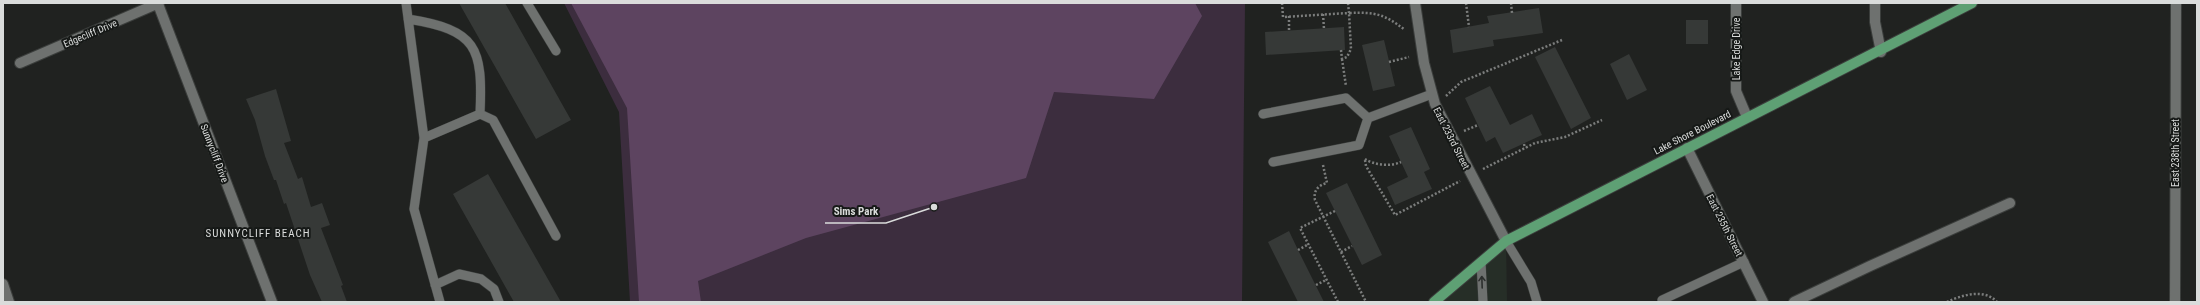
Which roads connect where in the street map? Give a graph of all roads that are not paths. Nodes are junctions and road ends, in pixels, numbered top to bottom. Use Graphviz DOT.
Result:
graph roads {
  1 [pos="159,3"];
  2 [pos="406,3"];
  3 [pos="527,3"];
  4 [pos="1415,3"];
  5 [pos="1736,3"];
  6 [pos="1875,3"];
  7 [pos="1972,3"];
  8 [pos="2176,3"];
  9 [pos="408,19"];
  10 [pos="556,51"];
  11 [pos="1881,52"];
  12 [pos="20,63"];
  13 [pos="1432,94"];
  14 [pos="480,114"];
  15 [pos="1264,114"];
  16 [pos="1747,117"];
  17 [pos="1368,118"];
  18 [pos="424,138"];
  19 [pos="1687,148"];
  20 [pos="1273,162"];
  21 [pos="2010,204"];
  22 [pos="556,236"];
  23 [pos="1506,241"];
  24 [pos="1481,262"];
  25 [pos="1744,262"];
  26 [pos="3,284"];
  27 [pos="435,285"];
  28 [pos="1662,300"];
  29 [pos="9,302"];
  30 [pos="272,302"];
  31 [pos="440,302"];
  32 [pos="499,302"];
  33 [pos="1434,302"];
  34 [pos="1483,302"];
  35 [pos="1537,302"];
  36 [pos="1763,302"];
  37 [pos="1794,302"];
  38 [pos="2175,302"];
  1 -- 12 [label="street, Edgecliff Drive"];
  1 -- 30 [label="street, Sunnycliff Drive"];
  2 -- 9 [label="lane"];
  3 -- 10 [label="lane"];
  4 -- 13 [label="street, East 233rd Street"];
  5 -- 16 [label="street, Lake Edge Drive"];
  6 -- 11 [label="street"];
  7 -- 11 [label="main road, Lake Shore Boulevard"];
  8 -- 38 [label="street, East 238th Street"];
  9 -- 14 [label="lane"];
  9 -- 18 [label="lane"];
  11 -- 16 [label="main road, Lake Shore Boulevard"];
  13 -- 17 [label="lane"];
  13 -- 23 [label="street, East 233rd Street"];
  14 -- 18 [label="lane"];
  14 -- 22 [label="lane"];
  15 -- 17 [label="lane"];
  16 -- 19 [label="main road, Lake Shore Boulevard"];
  17 -- 20 [label="lane"];
  18 -- 27 [label="lane"];
  19 -- 23 [label="main road, Lake Shore Boulevard"];
  19 -- 25 [label="street, East 235th Street"];
  21 -- 37 [label="street"];
  23 -- 24 [label="main road, Lake Shore Boulevard"];
  23 -- 35 [label="lane"];
  24 -- 33 [label="main road, Lake Shore Boulevard"];
  34 -- 24 [label="lane, one-way"];
  25 -- 28 [label="lane"];
  25 -- 36 [label="street, East 235th Street"];
  26 -- 29 [label="street"];
  27 -- 31 [label="lane"];
  27 -- 32 [label="lane"];
}
